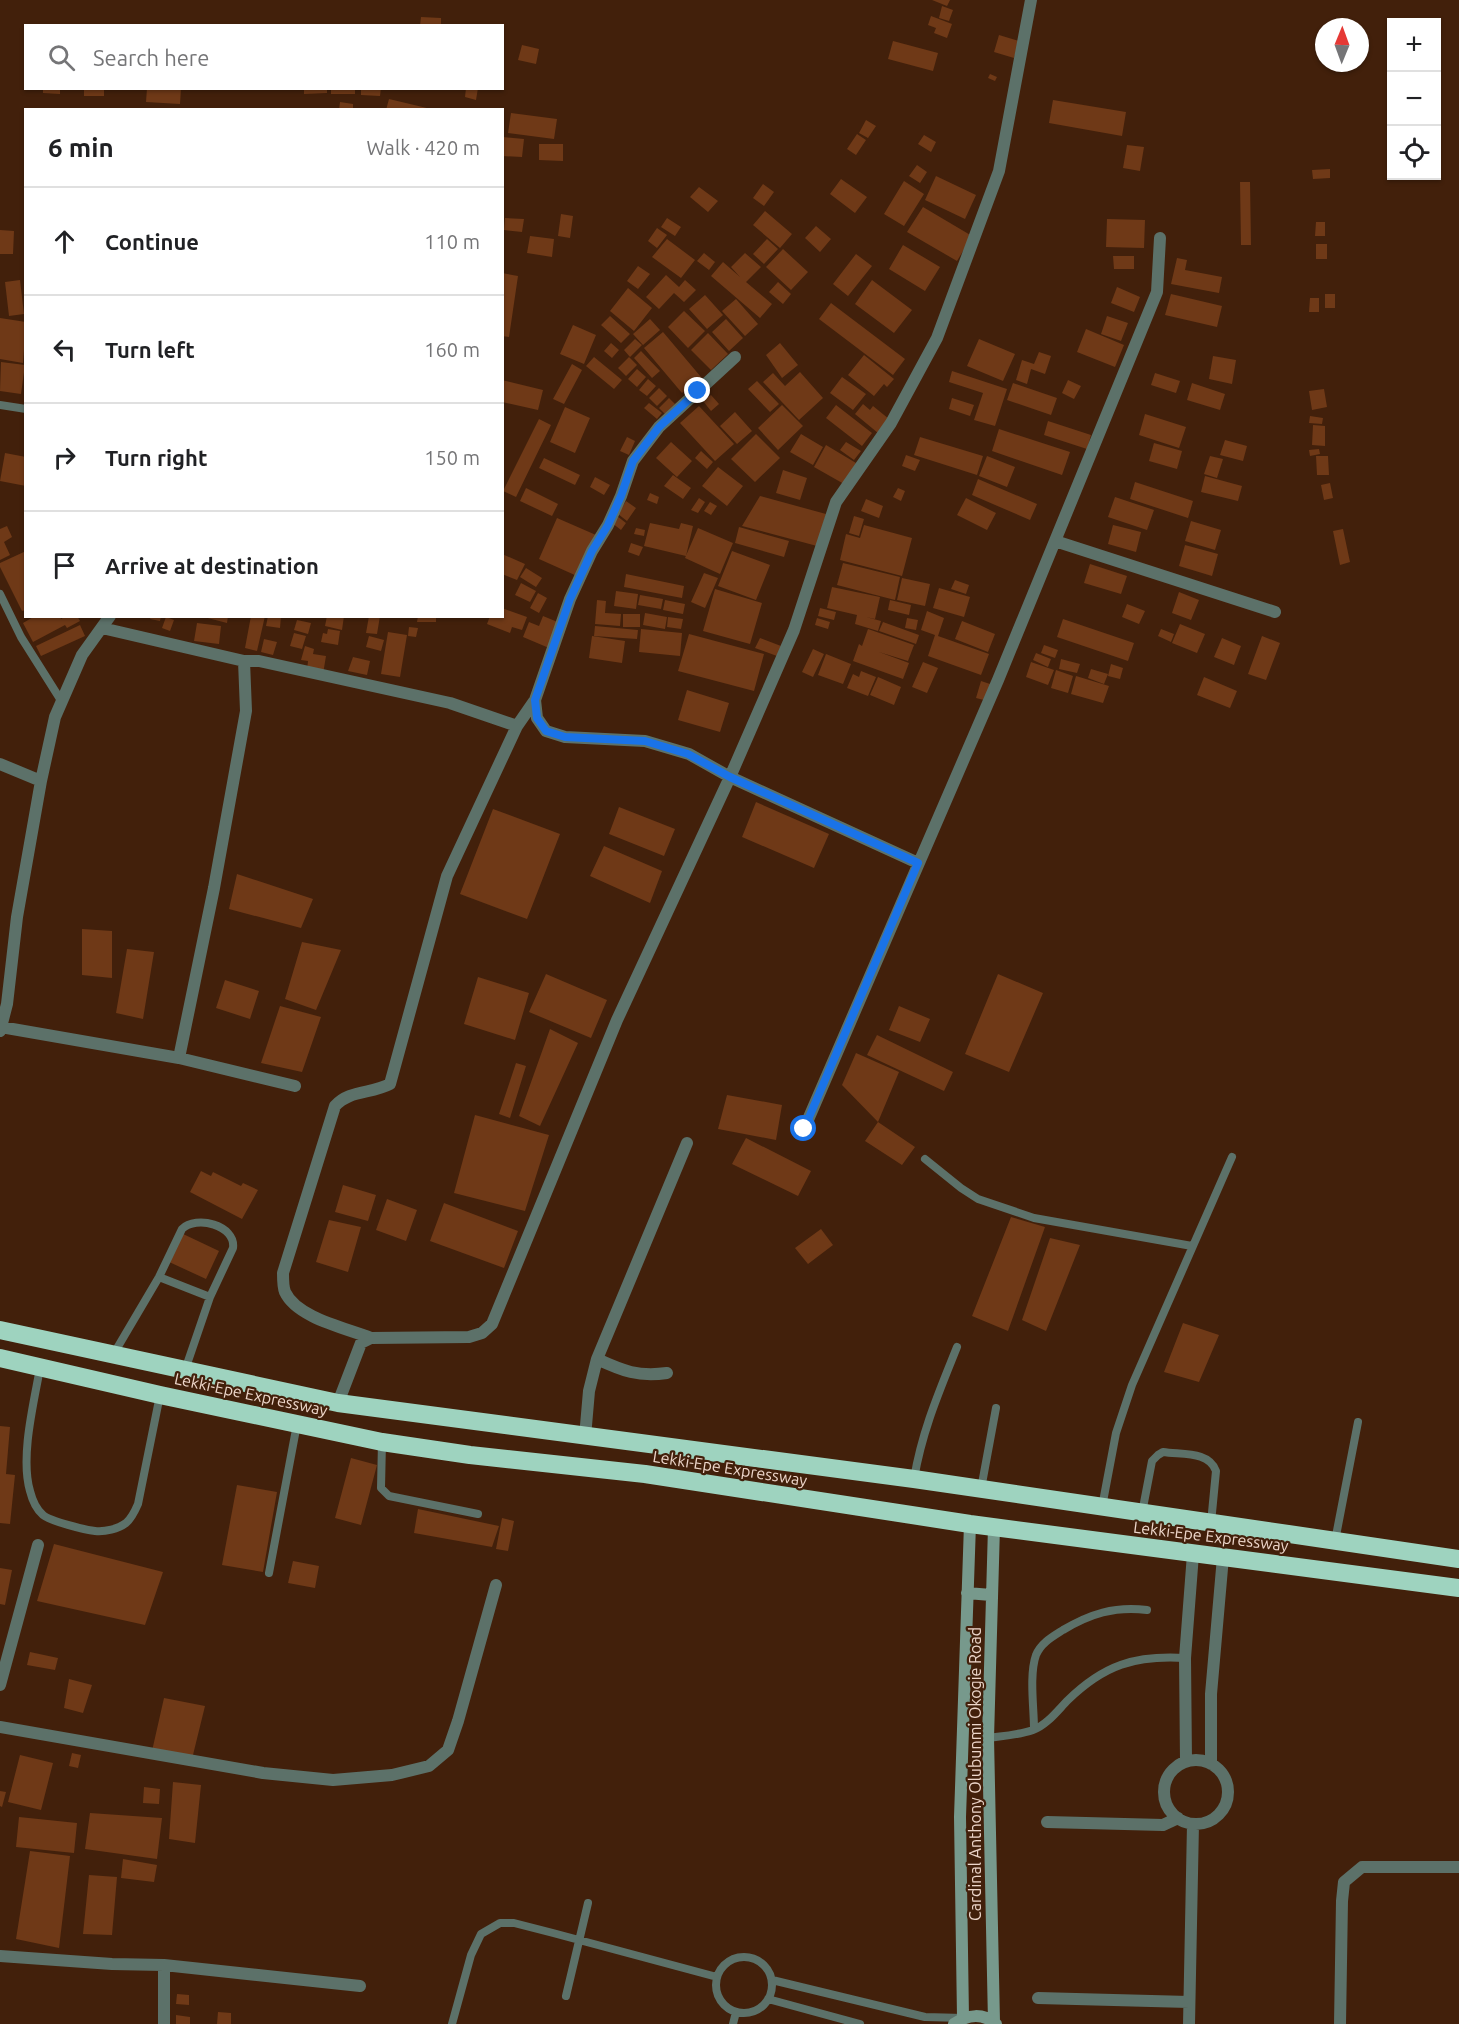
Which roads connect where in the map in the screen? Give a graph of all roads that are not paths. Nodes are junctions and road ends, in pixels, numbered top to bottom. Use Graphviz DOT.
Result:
graph roads {
  1 [pos="1031,0"];
  2 [pos="1160,238"];
  3 [pos="735,357"];
  4 [pos="0,405"];
  5 [pos="24,409"];
  6 [pos="1055,541"];
  7 [pos="0,594"];
  8 [pos="1275,612"];
  9 [pos="109,618"];
  10 [pos="102,628"];
  11 [pos="244,661"];
  12 [pos="535,700"];
  13 [pos="62,702"];
  14 [pos="517,726"];
  15 [pos="0,764"];
  16 [pos="730,777"];
  17 [pos="41,781"];
  18 [pos="918,863"];
  19 [pos="1,1029"];
  20 [pos="179,1058"];
  21 [pos="295,1086"];
  22 [pos="804,1129"];
  23 [pos="687,1143"];
  24 [pos="1232,1157"];
  25 [pos="925,1159"];
  26 [pos="1192,1246"];
  27 [pos="159,1277"];
  28 [pos="210,1297"];
  29 [pos="0,1330"];
  30 [pos="371,1338"];
  31 [pos="957,1347"];
  32 [pos="113,1355"];
  33 [pos="0,1358"];
  34 [pos="597,1359"];
  35 [pos="40,1368"];
  36 [pos="185,1371"];
  37 [pos="667,1373"];
  38 [pos="160,1395"];
  39 [pos="338,1403"];
  40 [pos="996,1408"];
  41 [pos="1358,1422"];
  42 [pos="297,1424"];
  43 [pos="585,1437"];
  44 [pos="382,1442"];
  45 [pos="914,1479"];
  46 [pos="981,1490"];
  47 [pos="1102,1508"];
  48 [pos="1142,1513"];
  49 [pos="478,1514"];
  50 [pos="1211,1523"];
  51 [pos="970,1524"];
  52 [pos="994,1527"];
  53 [pos="1335,1541"];
  54 [pos="38,1545"];
  55 [pos="1192,1554"];
  56 [pos="1224,1557"];
  57 [pos="1459,1559"];
  58 [pos="269,1573"];
  59 [pos="496,1585"];
  60 [pos="1459,1588"];
  61 [pos="967,1593"];
  62 [pos="991,1595"];
  63 [pos="1146,1610"];
  64 [pos="1185,1658"];
  65 [pos="0,1685"];
  66 [pos="0,1727"];
  67 [pos="1034,1730"];
  68 [pos="988,1738"];
  69 [pos="1186,1761"];
  70 [pos="1211,1764"];
  71 [pos="1178,1818"];
  72 [pos="1047,1822"];
  73 [pos="1193,1824"];
  74 [pos="1459,1867"];
  75 [pos="588,1903"];
  76 [pos="579,1940"];
  77 [pos="0,1956"];
  78 [pos="164,1965"];
  79 [pos="717,1977"];
  80 [pos="772,1980"];
  81 [pos="360,1986"];
  82 [pos="566,1996"];
  83 [pos="1038,1998"];
  84 [pos="768,1999"];
  85 [pos="1189,2002"];
  86 [pos="736,2012"];
  87 [pos="959,2021"];
  88 [pos="995,2023"];
  89 [pos="164,2024"];
  90 [pos="452,2024"];
  91 [pos="734,2024"];
  92 [pos="860,2024"];
  93 [pos="1189,2024"];
  94 [pos="1340,2024"];
  1 -- 16 [label="street"];
  2 -- 6 [label="street"];
  3 -- 12 [label="street"];
  4 -- 5 [label="lane"];
  6 -- 8 [label="street"];
  6 -- 18 [label="street"];
  7 -- 13 [label="lane"];
  9 -- 10 [label="street"];
  10 -- 11 [label="street"];
  10 -- 13 [label="street"];
  11 -- 14 [label="street"];
  11 -- 20 [label="street"];
  12 -- 14 [label="street"];
  12 -- 16 [label="street"];
  13 -- 17 [label="street"];
  14 -- 30 [label="street"];
  15 -- 17 [label="street"];
  16 -- 18 [label="street"];
  16 -- 30 [label="street"];
  17 -- 19 [label="street"];
  18 -- 22 [label="street"];
  19 -- 20 [label="street"];
  20 -- 21 [label="street"];
  23 -- 34 [label="street"];
  24 -- 26 [label="lane"];
  25 -- 26 [label="lane"];
  26 -- 47 [label="lane"];
  27 -- 28 [label="lane"];
  27 -- 28 [label="lane"];
  27 -- 32 [label="lane"];
  28 -- 36 [label="lane"];
  29 -- 32 [label="highway, Lekki-Epe Expressway"];
  30 -- 39 [label="street"];
  31 -- 45 [label="lane"];
  32 -- 36 [label="highway, Lekki-Epe Expressway"];
  33 -- 35 [label="highway, Lekki-Epe Expressway"];
  34 -- 37 [label="street"];
  34 -- 43 [label="street"];
  35 -- 38 [label="highway, Lekki-Epe Expressway"];
  35 -- 38 [label="lane"];
  36 -- 39 [label="highway, Lekki-Epe Expressway"];
  38 -- 42 [label="highway, Lekki-Epe Expressway"];
  39 -- 43 [label="highway, Lekki-Epe Expressway"];
  40 -- 46 [label="lane"];
  41 -- 53 [label="lane"];
  42 -- 44 [label="highway, Lekki-Epe Expressway"];
  42 -- 58 [label="lane"];
  43 -- 45 [label="highway, Lekki-Epe Expressway"];
  44 -- 49 [label="lane"];
  44 -- 51 [label="highway, Lekki-Epe Expressway"];
  45 -- 46 [label="highway, Lekki-Epe Expressway"];
  46 -- 47 [label="highway, Lekki-Epe Expressway"];
  47 -- 48 [label="highway, Lekki-Epe Expressway"];
  48 -- 50 [label="highway, Lekki-Epe Expressway"];
  48 -- 50 [label="lane"];
  50 -- 53 [label="highway, Lekki-Epe Expressway"];
  51 -- 52 [label="highway, Lekki-Epe Expressway"];
  51 -- 61 [label="street, Cardinal Anthony Olubunmi Okogie Road"];
  52 -- 55 [label="highway, Lekki-Epe Expressway"];
  52 -- 62 [label="street, Cardinal Anthony Olubunmi Okogie Road"];
  53 -- 57 [label="highway, Lekki-Epe Expressway"];
  54 -- 65 [label="street"];
  55 -- 56 [label="highway, Lekki-Epe Expressway"];
  55 -- 64 [label="street"];
  56 -- 60 [label="highway, Lekki-Epe Expressway"];
  56 -- 70 [label="street"];
  59 -- 66 [label="street"];
  61 -- 62 [label="street"];
  61 -- 87 [label="street, Cardinal Anthony Olubunmi Okogie Road"];
  62 -- 68 [label="street, Cardinal Anthony Olubunmi Okogie Road"];
  63 -- 67 [label="lane"];
  64 -- 67 [label="lane"];
  64 -- 69 [label="street"];
  67 -- 68 [label="lane"];
  68 -- 88 [label="street, Cardinal Anthony Olubunmi Okogie Road"];
  69 -- 70 [label="street"];
  69 -- 71 [label="street"];
  70 -- 73 [label="street"];
  71 -- 72 [label="street"];
  71 -- 73 [label="street"];
  73 -- 85 [label="street"];
  74 -- 94 [label="street"];
  75 -- 76 [label="lane"];
  76 -- 79 [label="lane"];
  76 -- 82 [label="lane"];
  76 -- 90 [label="lane"];
  77 -- 78 [label="street"];
  78 -- 81 [label="street"];
  78 -- 89 [label="street"];
  79 -- 80 [label="lane"];
  79 -- 86 [label="lane"];
  80 -- 84 [label="lane"];
  80 -- 87 [label="lane"];
  83 -- 85 [label="street"];
  84 -- 86 [label="lane"];
  84 -- 92 [label="lane"];
  85 -- 93 [label="street"];
  86 -- 91 [label="lane"];
  87 -- 88 [label="street, Cardinal Anthony Olubunmi Okogie Road"];
}
